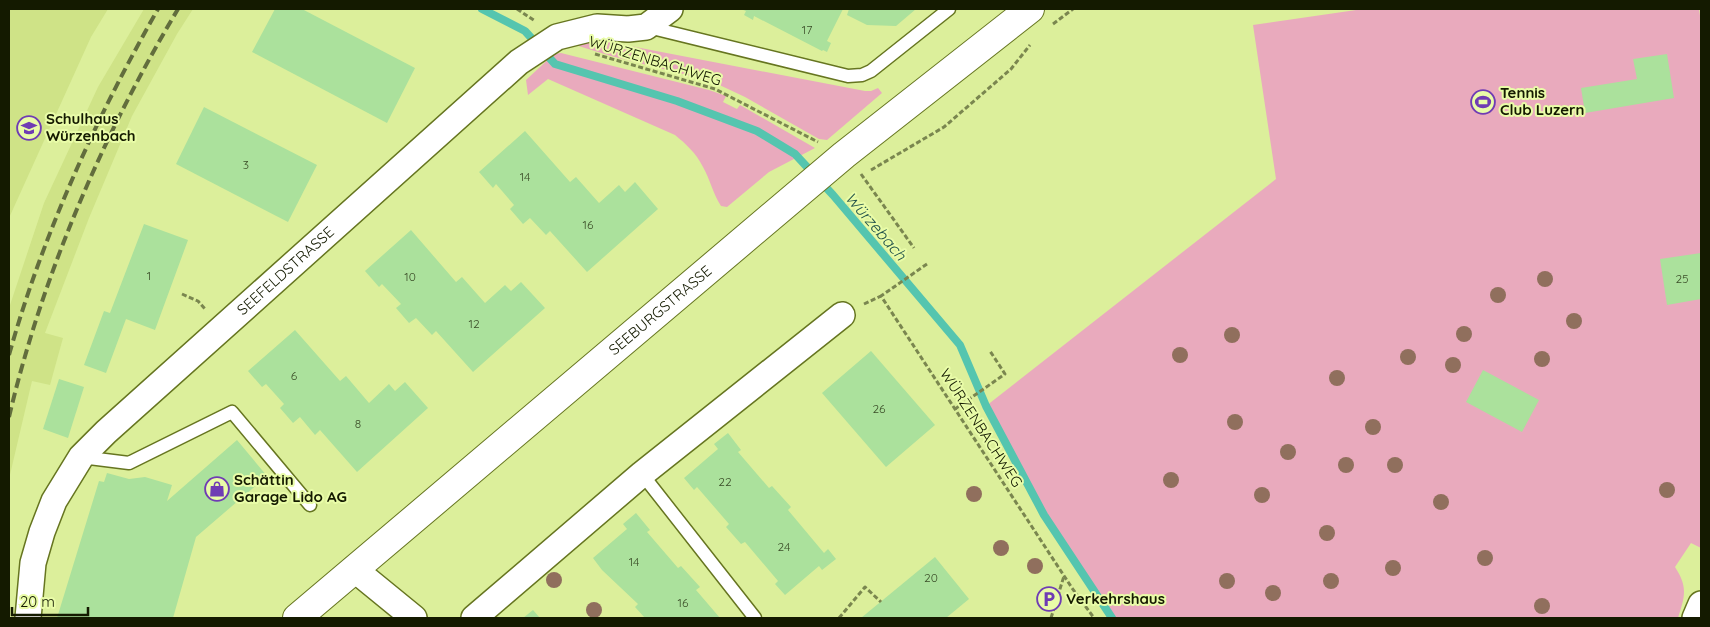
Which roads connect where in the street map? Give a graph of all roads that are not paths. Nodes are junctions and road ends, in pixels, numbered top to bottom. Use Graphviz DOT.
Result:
graph roads {
  1 [pos="670,9"];
  2 [pos="949,9"];
  3 [pos="1030,9"];
  4 [pos="646,27"];
  5 [pos="842,315"];
  6 [pos="81,457"];
  7 [pos="642,474"];
  8 [pos="310,505"];
  9 [pos="354,569"];
  10 [pos="1701,604"];
  11 [pos="28,618"];
  12 [pos="297,618"];
  13 [pos="414,618"];
  14 [pos="474,618"];
  15 [pos="755,618"];
  16 [pos="1695,618"];
  1 -- 4 [label="street"];
  2 -- 4 [label="lane"];
  3 -- 9 [label="main road, SEEBURGSTRASSE"];
  4 -- 6 [label="street, SEEFELDSTRASSE"];
  5 -- 7 [label="street"];
  6 -- 8 [label="lane"];
  6 -- 11 [label="street, SEEFELDSTRASSE"];
  7 -- 14 [label="street"];
  7 -- 15 [label="lane"];
  9 -- 12 [label="main road, SEEBURGSTRASSE"];
  9 -- 13 [label="street"];
  10 -- 16 [label="street"];
}
